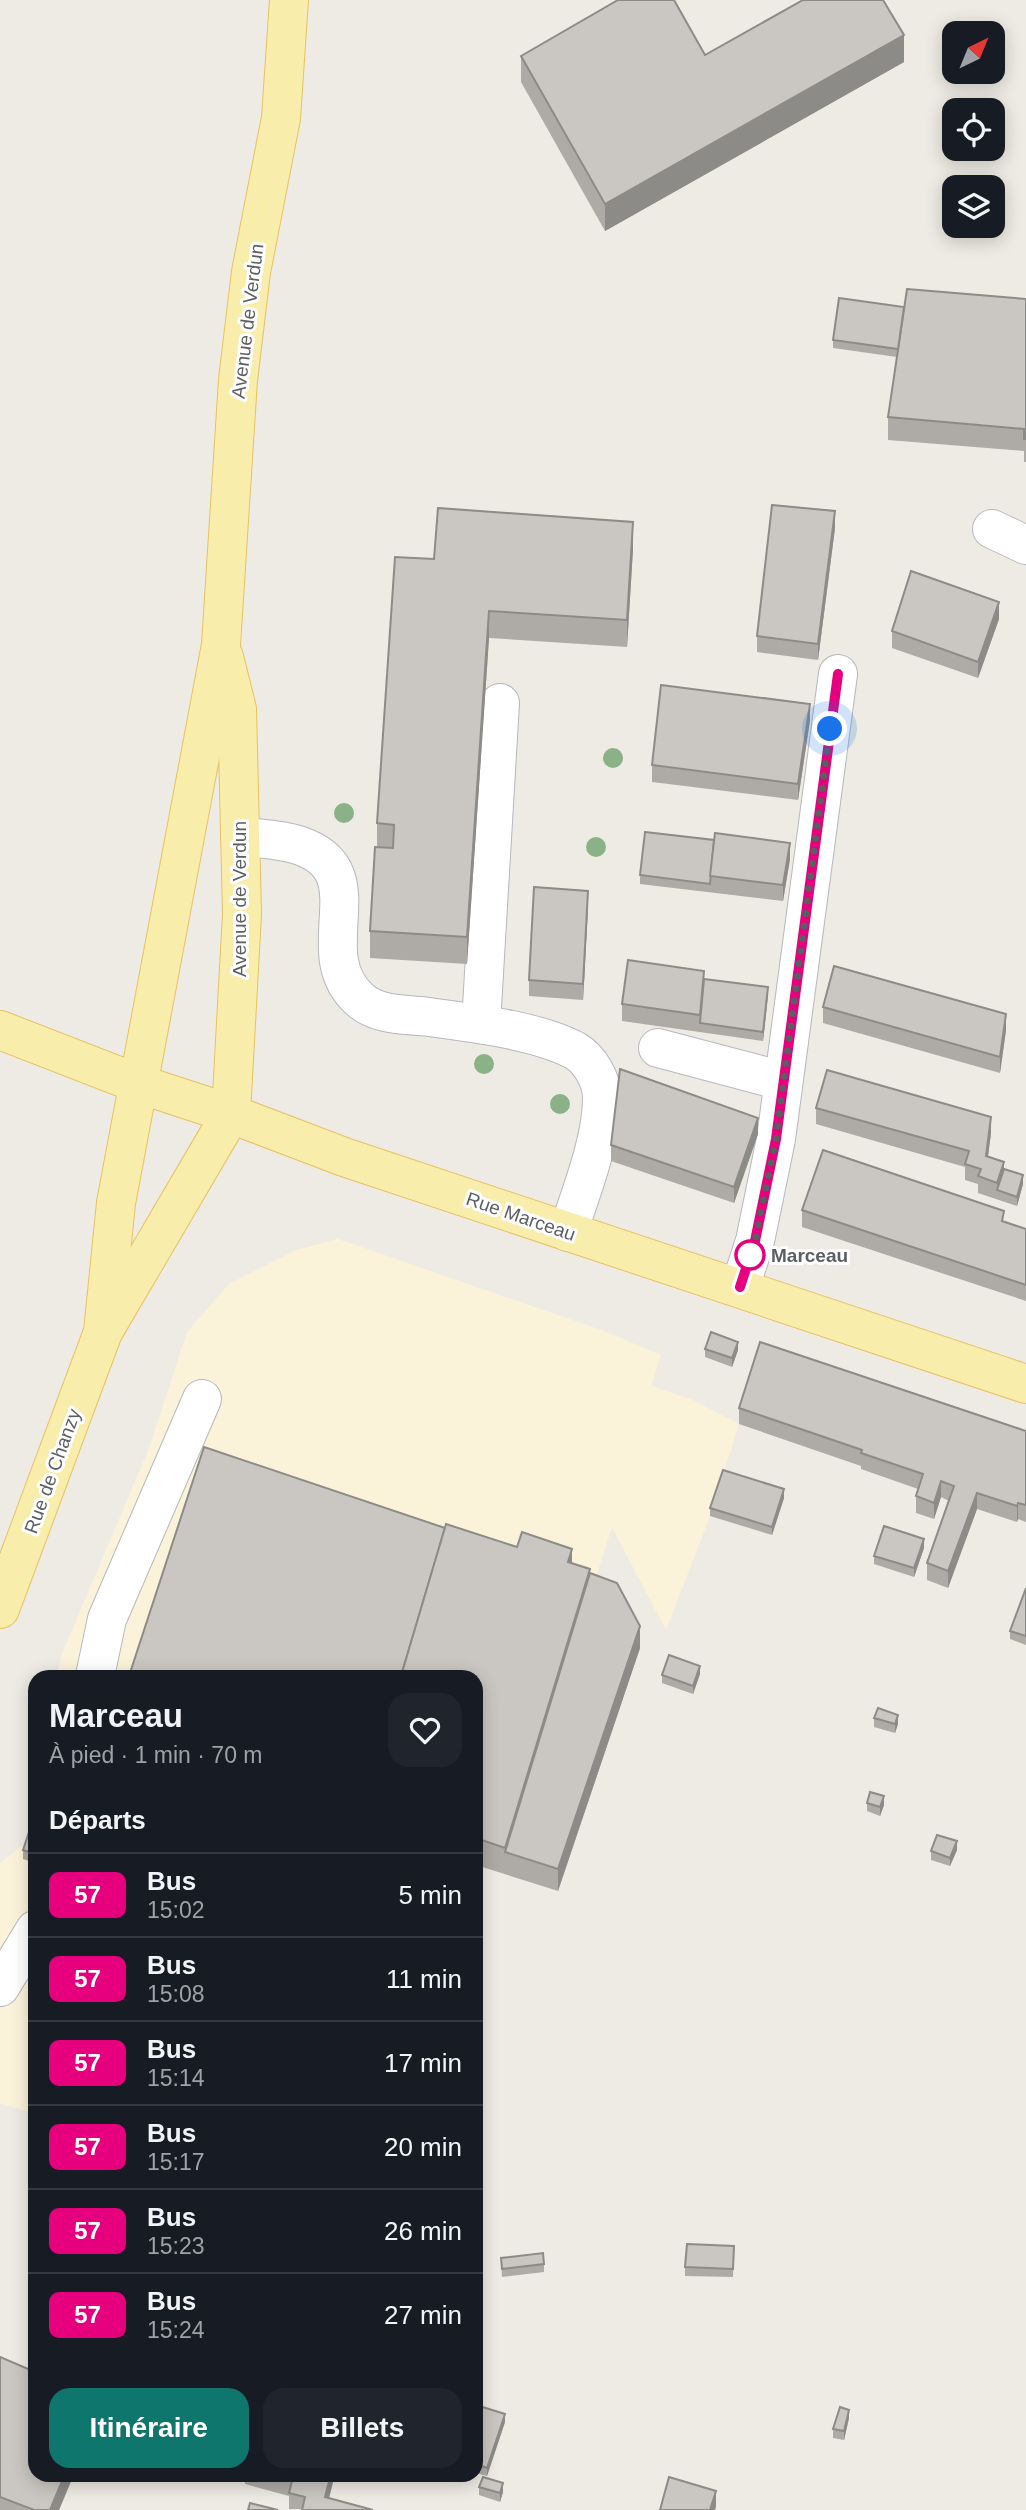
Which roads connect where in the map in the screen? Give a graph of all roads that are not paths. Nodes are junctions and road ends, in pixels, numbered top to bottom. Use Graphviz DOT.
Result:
graph roads {
  1 [pos="289,0"];
  2 [pos="992,529"];
  3 [pos="1026,545"];
  4 [pos="222,645"];
  5 [pos="838,674"];
  6 [pos="500,703"];
  7 [pos="240,836"];
  8 [pos="481,1024"];
  9 [pos="10,1033"];
  10 [pos="659,1048"];
  11 [pos="783,1080"];
  12 [pos="139,1084"];
  13 [pos="231,1114"];
  14 [pos="568,1232"];
  15 [pos="740,1287"];
  16 [pos="103,1332"];
  17 [pos="1026,1384"];
  18 [pos="202,1399"];
  19 [pos="0,1609"];
  20 [pos="96,1670"];
  21 [pos="28,1941"];
  22 [pos="0,1987"];
  1 -- 4 [label="main road, Avenue de Verdun"];
  2 -- 3 [label="lane"];
  4 -- 7 [label="main road, Avenue de Verdun"];
  4 -- 12 [label="main road, Avenue de Verdun"];
  5 -- 11 [label="lane"];
  6 -- 8 [label="lane"];
  7 -- 8 [label="lane"];
  7 -- 13 [label="main road, Avenue de Verdun"];
  8 -- 14 [label="lane"];
  9 -- 12 [label="main road, Rue Marceau"];
  10 -- 11 [label="lane"];
  11 -- 15 [label="lane"];
  12 -- 13 [label="main road, Rue Marceau"];
  12 -- 16 [label="main road, Rue de Chanzy"];
  13 -- 14 [label="main road, Rue Marceau"];
  13 -- 16 [label="main road, Rue de Chanzy"];
  14 -- 15 [label="main road, Rue Marceau"];
  15 -- 17 [label="main road, Rue Marceau"];
  16 -- 19 [label="main road, Rue de Chanzy"];
  18 -- 20 [label="lane"];
  21 -- 22 [label="lane"];
}
